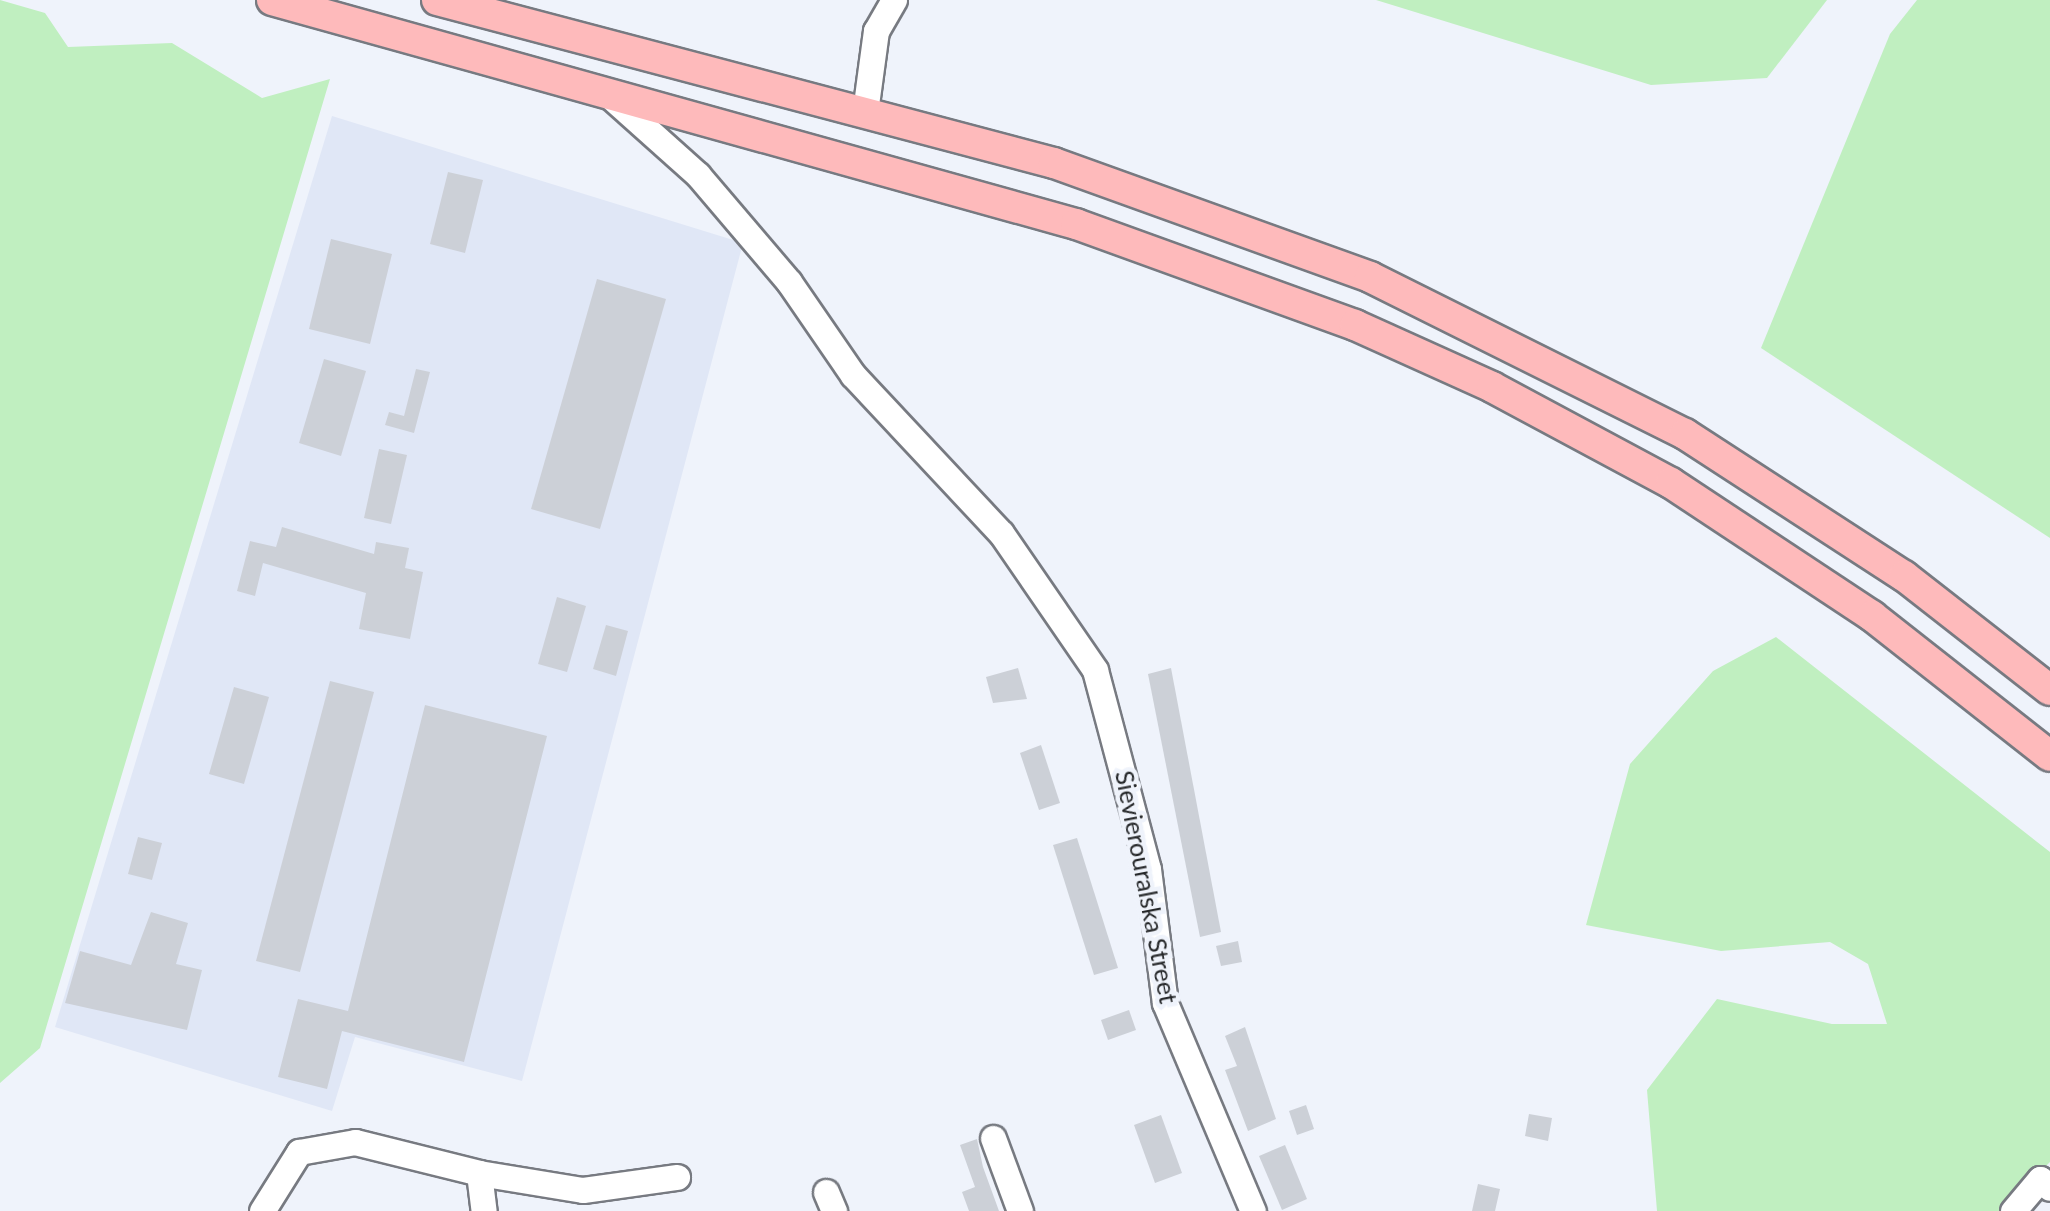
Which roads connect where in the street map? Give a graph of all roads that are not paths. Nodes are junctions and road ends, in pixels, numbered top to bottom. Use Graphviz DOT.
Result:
graph roads {
  1 [pos="272,0"];
  2 [pos="437,0"];
  3 [pos="894,0"];
  4 [pos="612,98"];
  5 [pos="865,112"];
  6 [pos="2050,690"];
  7 [pos="2050,756"];
  8 [pos="993,1138"];
  9 [pos="480,1173"];
  10 [pos="677,1178"];
  11 [pos="2045,1183"];
  12 [pos="2018,1209"];
  13 [pos="262,1211"];
  14 [pos="484,1211"];
  15 [pos="1020,1211"];
  16 [pos="1253,1211"];
  1 -- 4 [label="main road"];
  2 -- 5 [label="main road"];
  3 -- 5 [label="street"];
  4 -- 7 [label="main road"];
  4 -- 16 [label="street, Sievierouralska Street"];
  5 -- 6 [label="main road"];
  8 -- 15 [label="street"];
  9 -- 10 [label="street"];
  9 -- 13 [label="street"];
  9 -- 14 [label="street"];
  11 -- 12 [label="street"];
}
